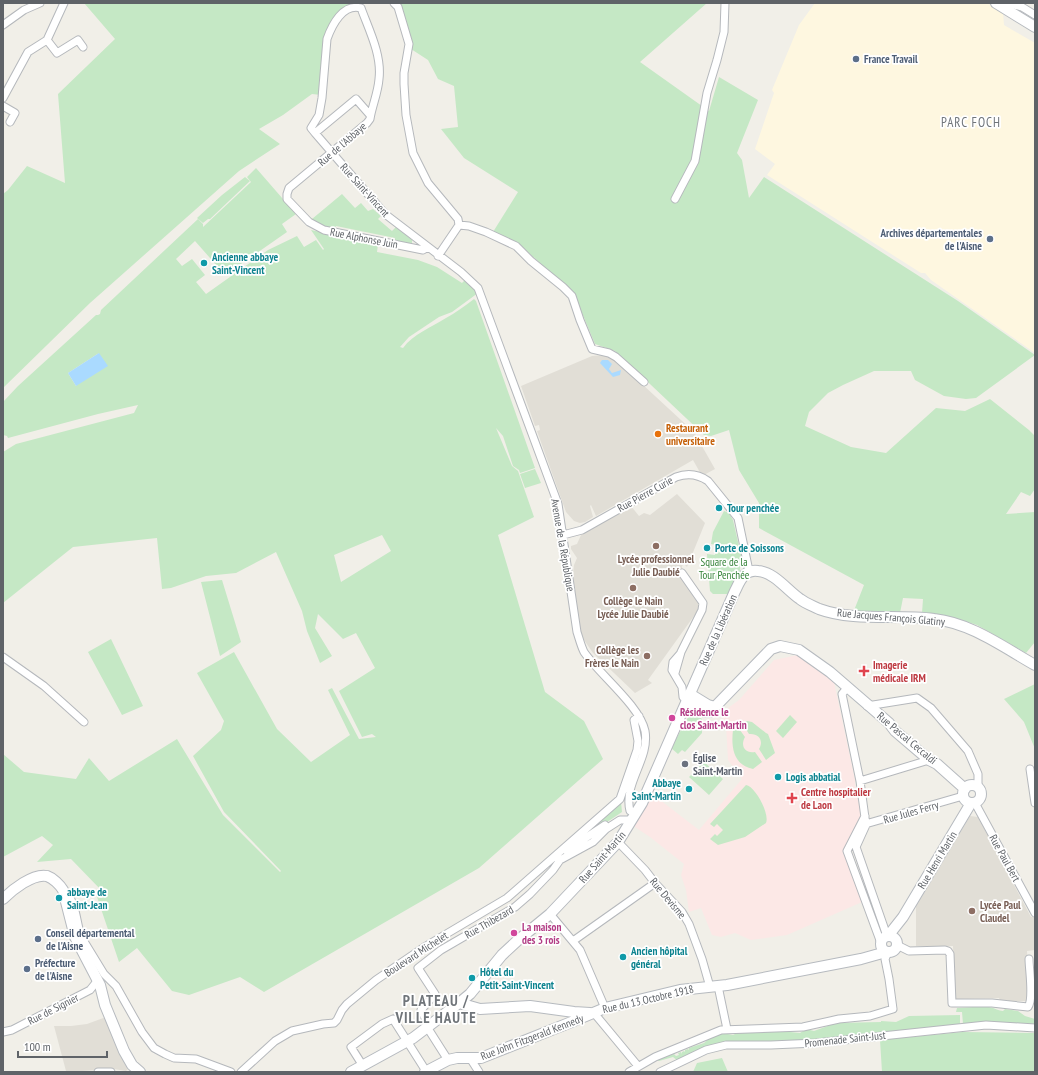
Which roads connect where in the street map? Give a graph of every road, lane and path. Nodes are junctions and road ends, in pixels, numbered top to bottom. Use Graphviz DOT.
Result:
graph roads {
  1 [pos="40,3"];
  2 [pos="64,3"];
  3 [pos="394,3"];
  4 [pos="725,3"];
  5 [pos="362,5"];
  6 [pos="999,5"];
  7 [pos="1035,15"];
  8 [pos="3,25"];
  9 [pos="1035,27"];
  10 [pos="47,40"];
  11 [pos="83,47"];
  12 [pos="3,98"];
  13 [pos="3,106"];
  14 [pos="370,115"];
  15 [pos="10,122"];
  16 [pos="313,131"];
  17 [pos="332,153"];
  18 [pos="287,199"];
  19 [pos="675,199"];
  20 [pos="459,225"];
  21 [pos="428,247"];
  22 [pos="438,256"];
  23 [pos="644,382"];
  24 [pos="564,535"];
  25 [pos="749,571"];
  26 [pos="682,573"];
  27 [pos="3,657"];
  28 [pos="1035,665"];
  29 [pos="682,687"];
  30 [pos="847,688"];
  31 [pos="689,697"];
  32 [pos="867,706"];
  33 [pos="639,716"];
  34 [pos="84,722"];
  35 [pos="929,760"];
  36 [pos="1030,769"];
  37 [pos="860,781"];
  38 [pos="978,788"];
  39 [pos="968,798"];
  40 [pos="1035,803"];
  41 [pos="633,815"];
  42 [pos="862,825"];
  43 [pos="618,842"];
  44 [pos="557,853"];
  45 [pos="655,883"];
  46 [pos="63,890"];
  47 [pos="871,891"];
  48 [pos="862,894"];
  49 [pos="3,899"];
  50 [pos="1035,913"];
  51 [pos="550,914"];
  52 [pos="903,917"];
  53 [pos="573,941"];
  54 [pos="897,943"];
  55 [pos="885,944"];
  56 [pos="1029,959"];
  57 [pos="98,980"];
  58 [pos="714,987"];
  59 [pos="90,990"];
  60 [pos="459,1003"];
  61 [pos="106,1005"];
  62 [pos="605,1008"];
  63 [pos="594,1013"];
  64 [pos="431,1024"];
  65 [pos="1035,1028"];
  66 [pos="727,1029"];
  67 [pos="3,1032"];
  68 [pos="407,1041"];
  69 [pos="470,1058"];
  70 [pos="448,1060"];
  71 [pos="362,1066"];
  72 [pos="638,1066"];
  73 [pos="98,1072"];
  74 [pos="111,1072"];
  75 [pos="140,1072"];
  76 [pos="231,1072"];
  77 [pos="241,1072"];
  78 [pos="351,1072"];
  79 [pos="426,1072"];
  80 [pos="479,1072"];
  81 [pos="629,1072"];
  82 [pos="660,1072"];
  1 -- 8 [label="street"];
  2 -- 10 [label="street"];
  3 -- 20 [label="street"];
  4 -- 19 [label="street"];
  5 -- 14 [label="street, Rue de l'Abbaye"];
  5 -- 16 [label="street"];
  6 -- 7 [label="street"];
  6 -- 9 [label="street"];
  10 -- 11 [label="street"];
  10 -- 12 [label="street"];
  13 -- 15 [label="street"];
  14 -- 16 [label="street"];
  14 -- 17 [label="street, Rue de l'Abbaye"];
  16 -- 17 [label="street, Rue Saint-Vincent"];
  17 -- 18 [label="street, Rue de l'Abbaye"];
  17 -- 21 [label="street, Rue Saint-Vincent"];
  18 -- 21 [label="street, Rue Alphonse Juin"];
  20 -- 22 [label="street"];
  20 -- 23 [label="street"];
  21 -- 22 [label="street, Rue Saint-Vincent"];
  22 -- 24 [label="street, Avenue de la République"];
  24 -- 25 [label="street, Rue Pierre Curie"];
  24 -- 33 [label="street, Avenue de la République"];
  25 -- 28 [label="street, Rue Jacques François Glatiny"];
  25 -- 31 [label="street, Rue de la Libération"];
  26 -- 29 [label="street"];
  27 -- 34 [label="street"];
  29 -- 31 [label="street"];
  29 -- 31 [label="street"];
  30 -- 31 [label="street, Rue Pascal Ceccaldi"];
  30 -- 32 [label="street, Rue Pascal Ceccaldi"];
  30 -- 37 [label="street"];
  31 -- 41 [label="street, Rue Saint-Martin"];
  32 -- 35 [label="street, Rue Pascal Ceccaldi"];
  32 -- 38 [label="street"];
  33 -- 41 [label="street, Avenue de la République"];
  33 -- 44 [label="street, Boulevard Michelet"];
  35 -- 37 [label="street"];
  35 -- 39 [label="street, Rue Pascal Ceccaldi"];
  36 -- 40 [label="street"];
  37 -- 42 [label="street"];
  38 -- 39 [label="street"];
  38 -- 39 [label="street, Rue Henri Martin"];
  39 -- 42 [label="street, Rue Jules Ferry"];
  39 -- 50 [label="street, Rue Paul Bert"];
  39 -- 52 [label="street, Rue Henri Martin"];
  41 -- 43 [label="street, Rue Saint-Martin"];
  41 -- 44 [label="street, Boulevard Michelet"];
  41 -- 64 [label="street, Rue Thibezard"];
  42 -- 47 [label="street"];
  42 -- 48 [label="street"];
  43 -- 45 [label="street, Rue Devisme"];
  43 -- 51 [label="street, Rue Saint-Martin"];
  44 -- 77 [label="street, Boulevard Michelet"];
  45 -- 53 [label="street"];
  45 -- 58 [label="street, Rue Devisme"];
  46 -- 49 [label="street"];
  46 -- 57 [label="street"];
  46 -- 76 [label="street"];
  47 -- 48 [label="street"];
  47 -- 55 [label="street"];
  48 -- 55 [label="street"];
  51 -- 53 [label="street"];
  51 -- 60 [label="street, Rue Saint-Martin"];
  52 -- 54 [label="street, Rue Henri Martin"];
  52 -- 55 [label="street, Rue Henri Martin"];
  53 -- 62 [label="street"];
  54 -- 55 [label="street"];
  54 -- 56 [label="street"];
  55 -- 58 [label="street, Rue du 13 Octobre 1918"];
  55 -- 66 [label="street"];
  57 -- 59 [label="street, Rue de Signier"];
  57 -- 61 [label="street"];
  58 -- 62 [label="street, Rue du 13 Octobre 1918"];
  58 -- 66 [label="street, Rue Devisme"];
  59 -- 61 [label="street"];
  59 -- 67 [label="street, Rue de Signier"];
  60 -- 63 [label="street, Rue du 13 Octobre 1918"];
  60 -- 64 [label="street, Rue Saint-Martin"];
  61 -- 75 [label="street"];
  62 -- 63 [label="street, Rue du 13 Octobre 1918"];
  63 -- 69 [label="street, Rue John Fitzgerald Kennedy"];
  63 -- 72 [label="street"];
  64 -- 68 [label="street, Rue Saint-Martin"];
  64 -- 70 [label="street"];
  65 -- 82 [label="street, Promenade Saint-Just"];
  66 -- 72 [label="street"];
  68 -- 71 [label="street, Rue Saint-Martin"];
  68 -- 71 [label="street"];
  68 -- 79 [label="street"];
  69 -- 70 [label="street, Rue John Fitzgerald Kennedy"];
  69 -- 80 [label="street"];
  70 -- 79 [label="street, Rue John Fitzgerald Kennedy"];
  71 -- 78 [label="street, Rue Saint-Martin"];
  72 -- 81 [label="street"];
  73 -- 74 [label="street"];
}
